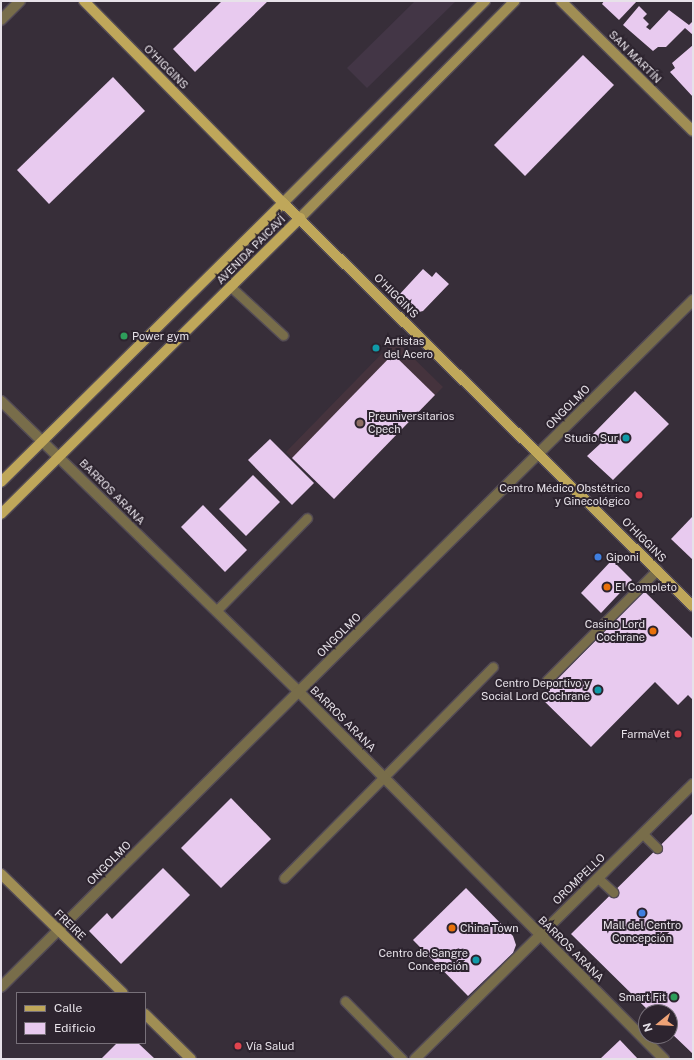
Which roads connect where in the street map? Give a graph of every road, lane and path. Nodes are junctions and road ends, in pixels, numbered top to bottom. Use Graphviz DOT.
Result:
graph roads {
  1 [pos="20,1"];
  2 [pos="84,1"];
  3 [pos="485,1"];
  4 [pos="515,1"];
  5 [pos="561,1"];
  6 [pos="1,20"];
  7 [pos="693,131"];
  8 [pos="283,203"];
  9 [pos="300,218"];
  10 [pos="231,287"];
  11 [pos="693,300"];
  12 [pos="283,335"];
  13 [pos="1,401"];
  14 [pos="42,441"];
  15 [pos="538,453"];
  16 [pos="59,457"];
  17 [pos="1,482"];
  18 [pos="1,514"];
  19 [pos="307,518"];
  20 [pos="657,570"];
  21 [pos="693,606"];
  22 [pos="216,611"];
  23 [pos="493,667"];
  24 [pos="547,680"];
  25 [pos="299,692"];
  26 [pos="384,777"];
  27 [pos="693,784"];
  28 [pos="643,834"];
  29 [pos="657,848"];
  30 [pos="1,874"];
  31 [pos="284,878"];
  32 [pos="598,878"];
  33 [pos="613,892"];
  34 [pos="58,930"];
  35 [pos="540,935"];
  36 [pos="1,987"];
  37 [pos="122,992"];
  38 [pos="345,1001"];
  39 [pos="146,1015"];
  40 [pos="191,1059"];
  41 [pos="402,1059"];
  42 [pos="414,1059"];
  43 [pos="664,1059"];
  1 -- 6 [label="street"];
  2 -- 8 [label="main road, O'HIGGINS"];
  3 -- 8 [label="main road, AVENIDA PAICAVÍ"];
  4 -- 9 [label="main road, AVENIDA PAICAVÍ"];
  5 -- 7 [label="main road, SAN MARTÍN"];
  8 -- 9 [label="main road, O'HIGGINS"];
  8 -- 14 [label="main road, AVENIDA PAICAVÍ"];
  9 -- 10 [label="main road, AVENIDA PAICAVÍ"];
  9 -- 15 [label="main road, O'HIGGINS"];
  10 -- 12 [label="lane"];
  10 -- 16 [label="main road, AVENIDA PAICAVÍ"];
  11 -- 15 [label="street, ONGOLMO"];
  13 -- 14 [label="street, BARROS ARANA"];
  14 -- 16 [label="street, BARROS ARANA"];
  14 -- 17 [label="main road, AVENIDA PAICAVÍ"];
  15 -- 20 [label="main road, O'HIGGINS"];
  15 -- 25 [label="street, ONGOLMO"];
  16 -- 18 [label="main road, AVENIDA PAICAVÍ"];
  16 -- 22 [label="street, BARROS ARANA"];
  19 -- 22 [label="lane"];
  20 -- 21 [label="main road, O'HIGGINS"];
  20 -- 24 [label="lane"];
  22 -- 25 [label="street, BARROS ARANA"];
  23 -- 26 [label="lane"];
  25 -- 26 [label="street, BARROS ARANA"];
  25 -- 34 [label="street, ONGOLMO"];
  26 -- 31 [label="lane"];
  26 -- 35 [label="street, BARROS ARANA"];
  27 -- 28 [label="street, OROMPELLO"];
  28 -- 29 [label="lane"];
  28 -- 32 [label="street, OROMPELLO"];
  30 -- 34 [label="main road, FREIRE"];
  32 -- 33 [label="lane"];
  32 -- 35 [label="street, OROMPELLO"];
  34 -- 36 [label="street, ONGOLMO"];
  34 -- 37 [label="main road, FREIRE"];
  35 -- 42 [label="street, OROMPELLO"];
  35 -- 43 [label="street, BARROS ARANA"];
  38 -- 41 [label="lane"];
  39 -- 40 [label="main road"];
}
